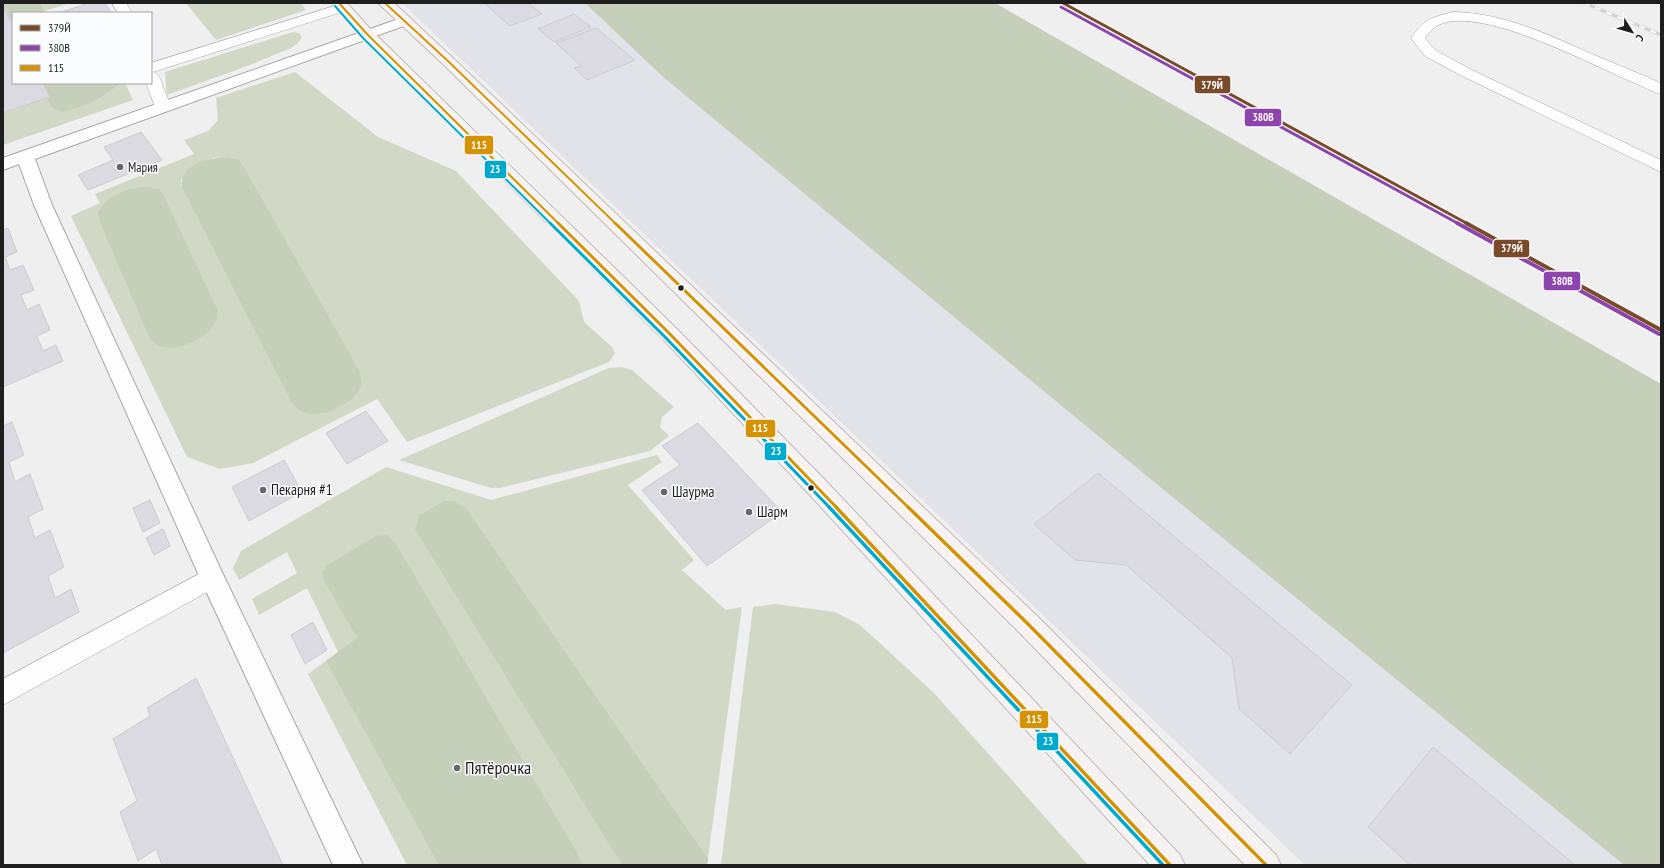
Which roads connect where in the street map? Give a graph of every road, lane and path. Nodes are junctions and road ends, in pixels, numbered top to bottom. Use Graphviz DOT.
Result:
graph roads {
  1 [pos="119,3"];
  2 [pos="385,3"];
  3 [pos="341,5"];
  4 [pos="124,12"];
  5 [pos="404,21"];
  6 [pos="367,34"];
  7 [pos="152,68"];
  8 [pos="152,78"];
  9 [pos="1661,89"];
  10 [pos="164,107"];
  11 [pos="25,156"];
  12 [pos="3,164"];
  13 [pos="1661,167"];
  14 [pos="212,578"];
  15 [pos="3,693"];
  16 [pos="348,865"];
  17 [pos="1170,865"];
  18 [pos="1266,865"];
  1 -- 4 [label="lane"];
  2 -- 5 [label="main road"];
  3 -- 6 [label="main road"];
  3 -- 7 [label="lane"];
  5 -- 6 [label="street"];
  5 -- 18 [label="main road"];
  6 -- 10 [label="street"];
  6 -- 17 [label="main road"];
  8 -- 10 [label="lane"];
  9 -- 13 [label="lane"];
  10 -- 11 [label="street"];
  11 -- 12 [label="street"];
  11 -- 14 [label="street"];
  14 -- 15 [label="lane"];
  14 -- 16 [label="street"];
}
